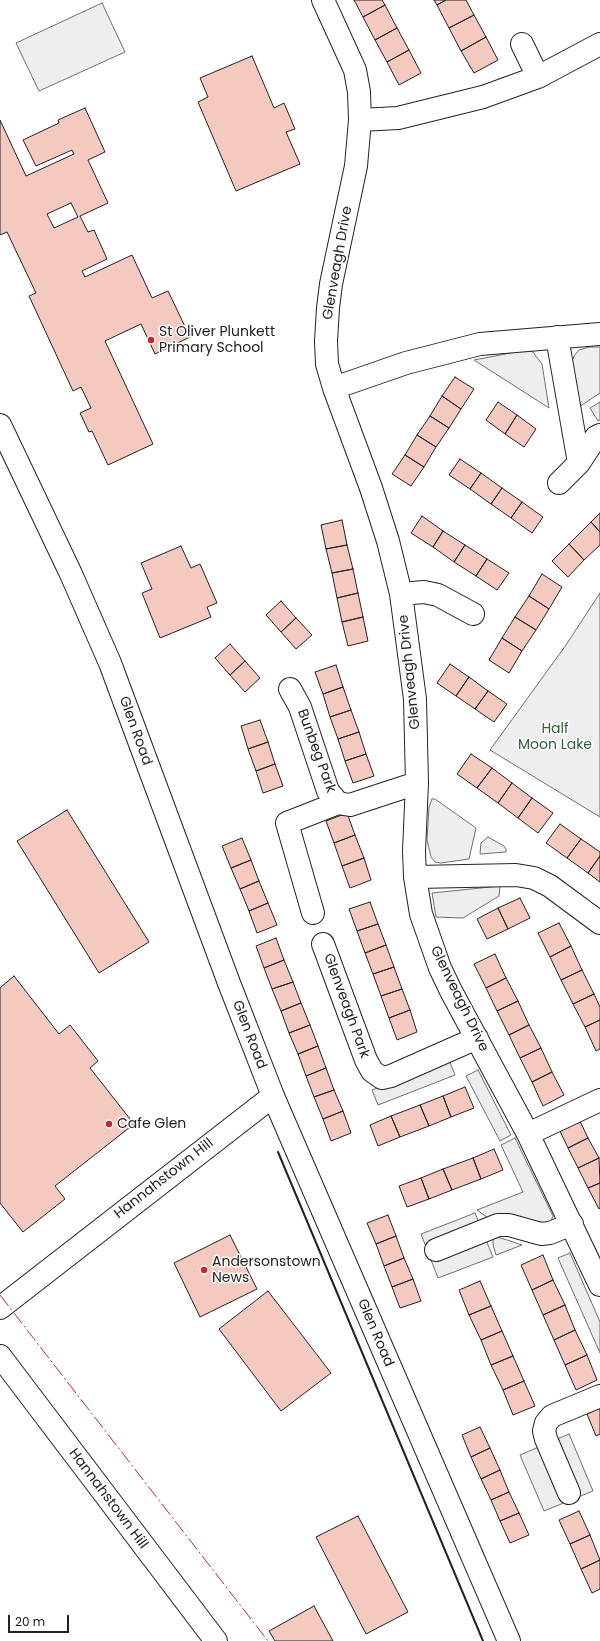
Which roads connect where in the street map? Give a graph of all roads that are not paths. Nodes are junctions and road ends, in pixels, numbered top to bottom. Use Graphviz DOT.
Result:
graph roads {
  1 [pos="324,0"];
  2 [pos="522,44"];
  3 [pos="600,44"];
  4 [pos="538,77"];
  5 [pos="360,120"];
  6 [pos="600,334"];
  7 [pos="557,337"];
  8 [pos="334,388"];
  9 [pos="0,424"];
  10 [pos="600,435"];
  11 [pos="579,463"];
  12 [pos="560,484"];
  13 [pos="401,594"];
  14 [pos="473,614"];
  15 [pos="290,689"];
  16 [pos="416,783"];
  17 [pos="338,802"];
  18 [pos="415,877"];
  19 [pos="313,913"];
  20 [pos="600,923"];
  21 [pos="323,944"];
  22 [pos="477,1038"];
  23 [pos="273,1096"];
  24 [pos="600,1100"];
  25 [pos="528,1134"];
  26 [pos="572,1224"];
  27 [pos="436,1250"];
  28 [pos="600,1285"];
  29 [pos="0,1308"];
  30 [pos="0,1356"];
  31 [pos="600,1396"];
  32 [pos="568,1493"];
  33 [pos="216,1641"];
  34 [pos="509,1641"];
  1 -- 5 [label="street, Glenveagh Drive"];
  2 -- 4 [label="street"];
  3 -- 4 [label="street"];
  4 -- 5 [label="street"];
  5 -- 8 [label="street, Glenveagh Drive"];
  6 -- 7 [label="street"];
  7 -- 8 [label="street"];
  7 -- 11 [label="street"];
  8 -- 13 [label="street, Glenveagh Drive"];
  9 -- 23 [label="street, Glen Road"];
  10 -- 11 [label="street"];
  11 -- 12 [label="street"];
  13 -- 14 [label="street, Glenveagh Drive"];
  13 -- 16 [label="street, Glenveagh Drive"];
  15 -- 17 [label="street, Bunbeg Park"];
  16 -- 17 [label="street, Bunbeg Park"];
  16 -- 18 [label="street, Glenveagh Drive"];
  17 -- 19 [label="street"];
  18 -- 20 [label="street"];
  18 -- 22 [label="street, Glenveagh Drive"];
  21 -- 22 [label="street, Glenveagh Park"];
  22 -- 25 [label="street, Glenveagh Drive"];
  23 -- 29 [label="street, Hannahstown Hill"];
  23 -- 34 [label="street, Glen Road"];
  24 -- 25 [label="street"];
  25 -- 26 [label="street, Glenveagh Drive"];
  26 -- 27 [label="street"];
  26 -- 28 [label="street, Glenveagh Drive"];
  30 -- 33 [label="street, Hannahstown Hill"];
  31 -- 32 [label="street"];
}
